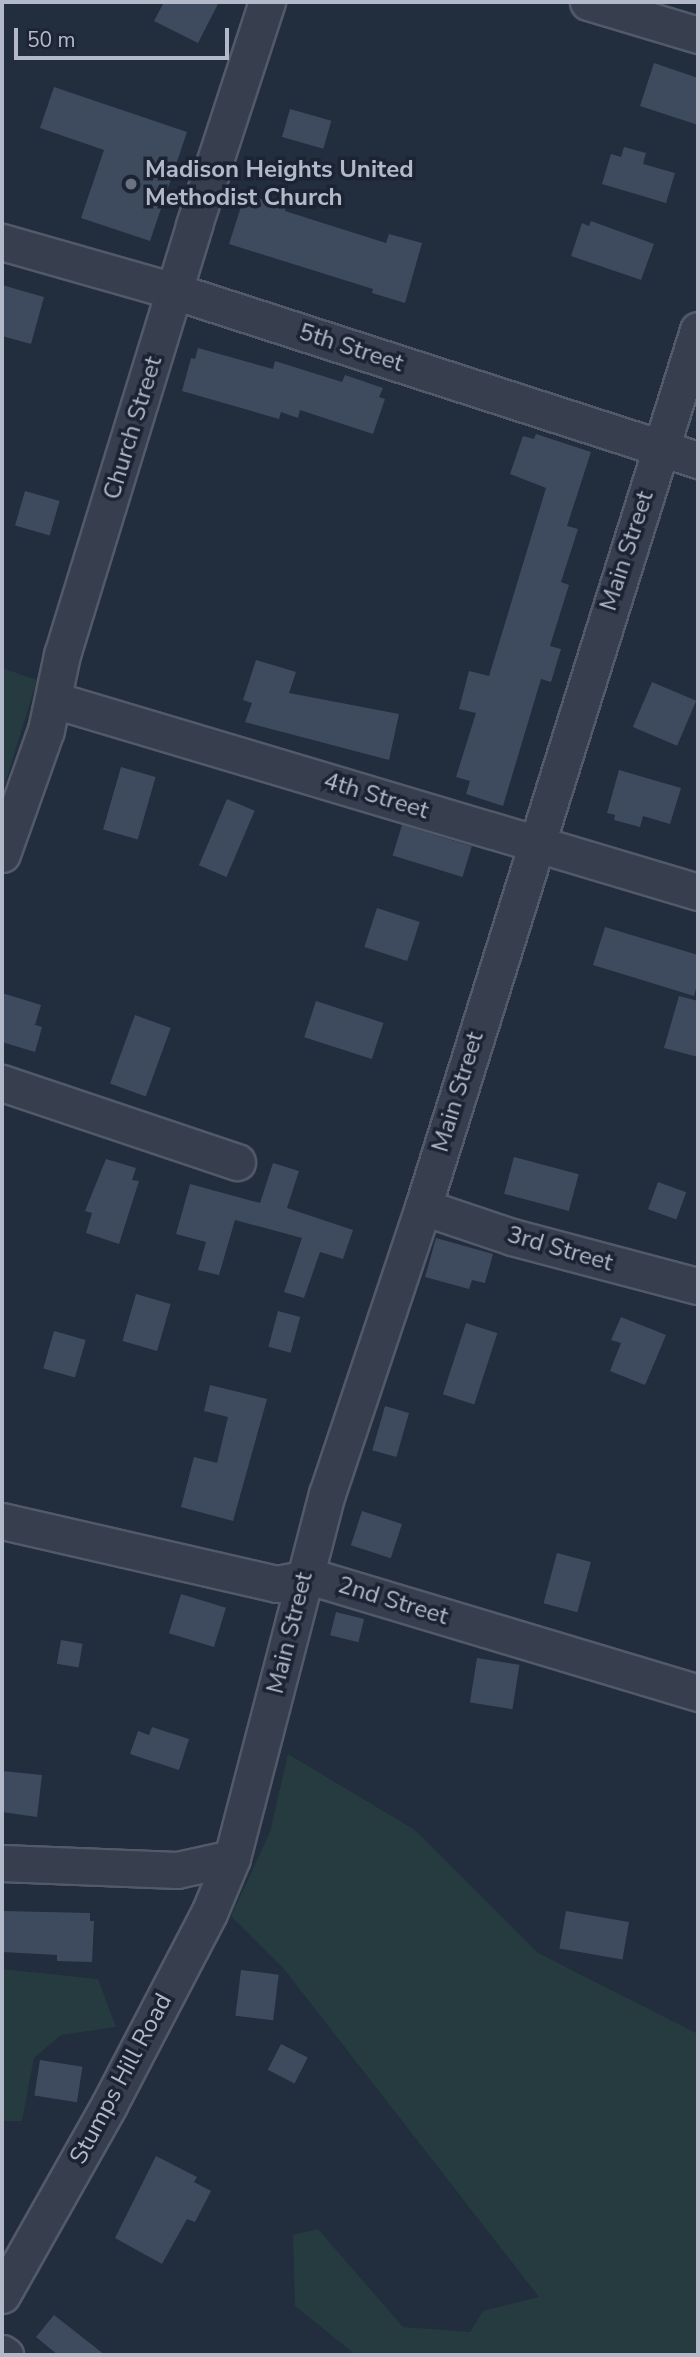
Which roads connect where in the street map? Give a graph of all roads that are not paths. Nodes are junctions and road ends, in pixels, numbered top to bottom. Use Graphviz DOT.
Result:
graph roads {
  1 [pos="267,2"];
  2 [pos="589,2"];
  3 [pos="698,35"];
  4 [pos="2,242"];
  5 [pos="174,290"];
  6 [pos="698,330"];
  7 [pos="660,447"];
  8 [pos="698,460"];
  9 [pos="54,700"];
  10 [pos="535,844"];
  11 [pos="2,854"];
  12 [pos="698,892"];
  13 [pos="2,1083"];
  14 [pos="237,1162"];
  15 [pos="423,1207"];
  16 [pos="698,1286"];
  17 [pos="2,1521"];
  18 [pos="303,1578"];
  19 [pos="698,1693"];
  20 [pos="232,1858"];
  21 [pos="2,1863"];
  22 [pos="2,2295"];
  1 -- 5 [label="street, Church Street"];
  2 -- 3 [label="street"];
  4 -- 5 [label="street, 5th Street"];
  5 -- 7 [label="street, 5th Street"];
  5 -- 9 [label="street, Church Street"];
  6 -- 7 [label="street, Main Street"];
  7 -- 8 [label="street, 5th Street"];
  7 -- 10 [label="street, Main Street"];
  9 -- 10 [label="street, 4th Street"];
  9 -- 11 [label="street, Church Street"];
  10 -- 12 [label="street, 4th Street"];
  10 -- 15 [label="street, Main Street"];
  13 -- 14 [label="street"];
  15 -- 16 [label="street, 3rd Street"];
  15 -- 18 [label="street, Main Street"];
  17 -- 18 [label="street, 2nd Street"];
  18 -- 19 [label="street, 2nd Street"];
  18 -- 20 [label="street, Main Street"];
  20 -- 21 [label="street"];
  20 -- 22 [label="street, Stumps Hill Road"];
}
